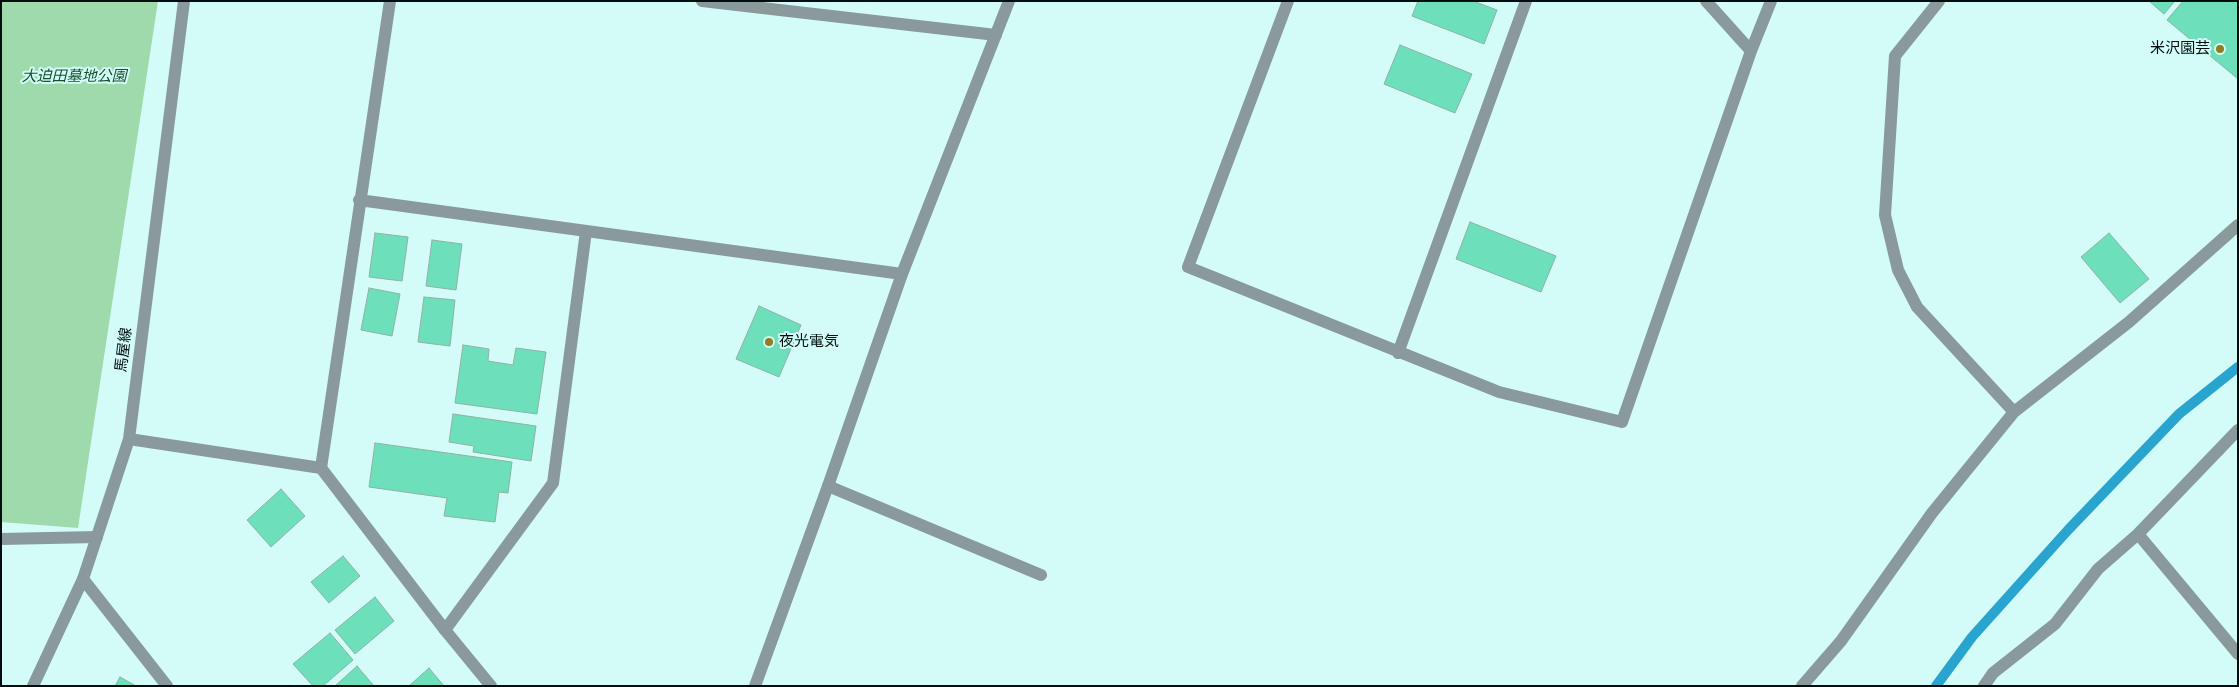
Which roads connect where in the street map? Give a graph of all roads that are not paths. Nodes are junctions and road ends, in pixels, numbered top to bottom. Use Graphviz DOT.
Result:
graph roads {
  1 [pos="184,1"];
  2 [pos="390,1"];
  3 [pos="702,1"];
  4 [pos="1009,1"];
  5 [pos="1288,1"];
  6 [pos="1526,1"];
  7 [pos="1706,1"];
  8 [pos="1771,1"];
  9 [pos="1939,1"];
  10 [pos="996,35"];
  11 [pos="1751,51"];
  12 [pos="359,200"];
  13 [pos="2238,225"];
  14 [pos="586,232"];
  15 [pos="902,274"];
  16 [pos="1398,353"];
  17 [pos="2014,412"];
  18 [pos="2238,430"];
  19 [pos="130,439"];
  20 [pos="321,468"];
  21 [pos="828,486"];
  22 [pos="2138,534"];
  23 [pos="98,537"];
  24 [pos="1,539"];
  25 [pos="1041,575"];
  26 [pos="83,579"];
  27 [pos="445,630"];
  28 [pos="2238,654"];
  29 [pos="33,686"];
  30 [pos="167,686"];
  31 [pos="491,686"];
  32 [pos="755,686"];
  33 [pos="1802,686"];
  34 [pos="1984,686"];
  1 -- 19 [label="street, 馬屋線"];
  2 -- 12 [label="street"];
  3 -- 10 [label="street"];
  4 -- 10 [label="street"];
  5 -- 16 [label="street"];
  6 -- 16 [label="street"];
  7 -- 11 [label="street"];
  8 -- 11 [label="street"];
  9 -- 17 [label="street"];
  10 -- 15 [label="street"];
  11 -- 16 [label="street"];
  12 -- 14 [label="street"];
  12 -- 20 [label="street"];
  13 -- 17 [label="street"];
  14 -- 15 [label="street"];
  14 -- 27 [label="street"];
  15 -- 21 [label="street"];
  17 -- 33 [label="street"];
  18 -- 22 [label="street"];
  19 -- 20 [label="street"];
  19 -- 23 [label="street, 馬屋線"];
  20 -- 27 [label="street"];
  21 -- 25 [label="street"];
  21 -- 32 [label="street"];
  22 -- 28 [label="street"];
  22 -- 34 [label="street"];
  23 -- 24 [label="street"];
  23 -- 26 [label="street, 馬屋線"];
  26 -- 29 [label="street, 馬屋線"];
  26 -- 30 [label="street"];
  27 -- 31 [label="street"];
}
